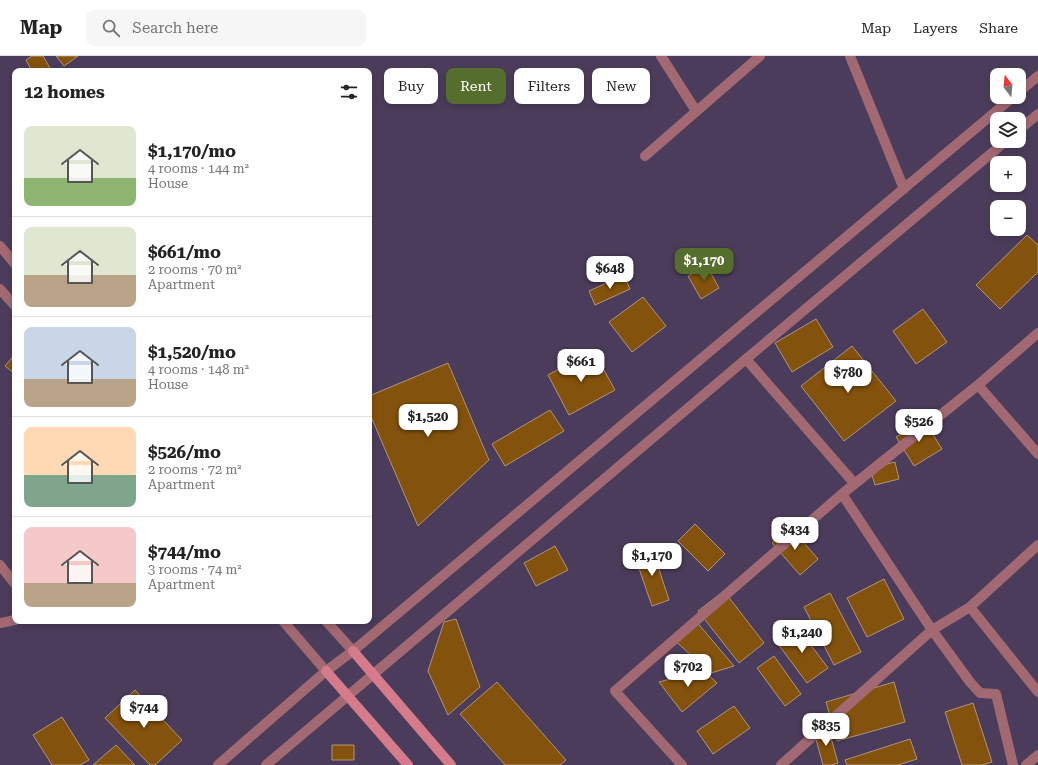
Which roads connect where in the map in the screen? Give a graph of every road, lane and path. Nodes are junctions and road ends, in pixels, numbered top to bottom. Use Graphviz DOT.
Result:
graph roads {
  1 [pos="661,56"];
  2 [pos="760,56"];
  3 [pos="850,56"];
  4 [pos="1038,76"];
  5 [pos="1026,86"];
  6 [pos="1005,104"];
  7 [pos="696,112"];
  8 [pos="1038,114"];
  9 [pos="1026,124"];
  10 [pos="998,148"];
  11 [pos="645,156"];
  12 [pos="904,189"];
  13 [pos="0,246"];
  14 [pos="12,260"];
  15 [pos="0,289"];
  16 [pos="12,303"];
  17 [pos="1038,333"];
  18 [pos="746,359"];
  19 [pos="978,385"];
  20 [pos="1038,454"];
  21 [pos="854,483"];
  22 [pos="842,494"];
  23 [pos="1038,545"];
  24 [pos="0,565"];
  25 [pos="12,580"];
  26 [pos="970,607"];
  27 [pos="12,621"];
  28 [pos="0,623"];
  29 [pos="287,624"];
  30 [pos="329,624"];
  31 [pos="932,630"];
  32 [pos="353,650"];
  33 [pos="326,671"];
  34 [pos="374,674"];
  35 [pos="1038,692"];
  36 [pos="348,697"];
  37 [pos="1038,755"];
  38 [pos="218,765"];
  39 [pos="266,765"];
  40 [pos="408,765"];
  41 [pos="452,765"];
  42 [pos="682,765"];
  43 [pos="781,765"];
  44 [pos="1013,765"];
  45 [pos="1026,765"];
  1 -- 7 [label="street"];
  2 -- 7 [label="street"];
  3 -- 12 [label="street"];
  4 -- 5 [label="street"];
  6 -- 12 [label="street"];
  7 -- 11 [label="street"];
  8 -- 9 [label="street"];
  10 -- 18 [label="street"];
  12 -- 32 [label="street"];
  13 -- 14 [label="street"];
  15 -- 16 [label="street"];
  17 -- 19 [label="street"];
  18 -- 21 [label="street"];
  18 -- 34 [label="street"];
  19 -- 20 [label="street"];
  19 -- 21 [label="street"];
  21 -- 22 [label="street"];
  22 -- 31 [label="street"];
  22 -- 42 [label="street"];
  23 -- 26 [label="street"];
  24 -- 25 [label="street"];
  26 -- 31 [label="street"];
  26 -- 35 [label="street"];
  27 -- 28 [label="street"];
  29 -- 33 [label="street"];
  30 -- 32 [label="street"];
  31 -- 43 [label="street"];
  31 -- 44 [label="street"];
  32 -- 33 [label="street"];
  32 -- 34 [label="street"];
  33 -- 36 [label="street"];
  33 -- 38 [label="street"];
  34 -- 36 [label="street"];
  34 -- 41 [label="street"];
  36 -- 39 [label="street"];
  36 -- 40 [label="street"];
  37 -- 45 [label="street"];
}
